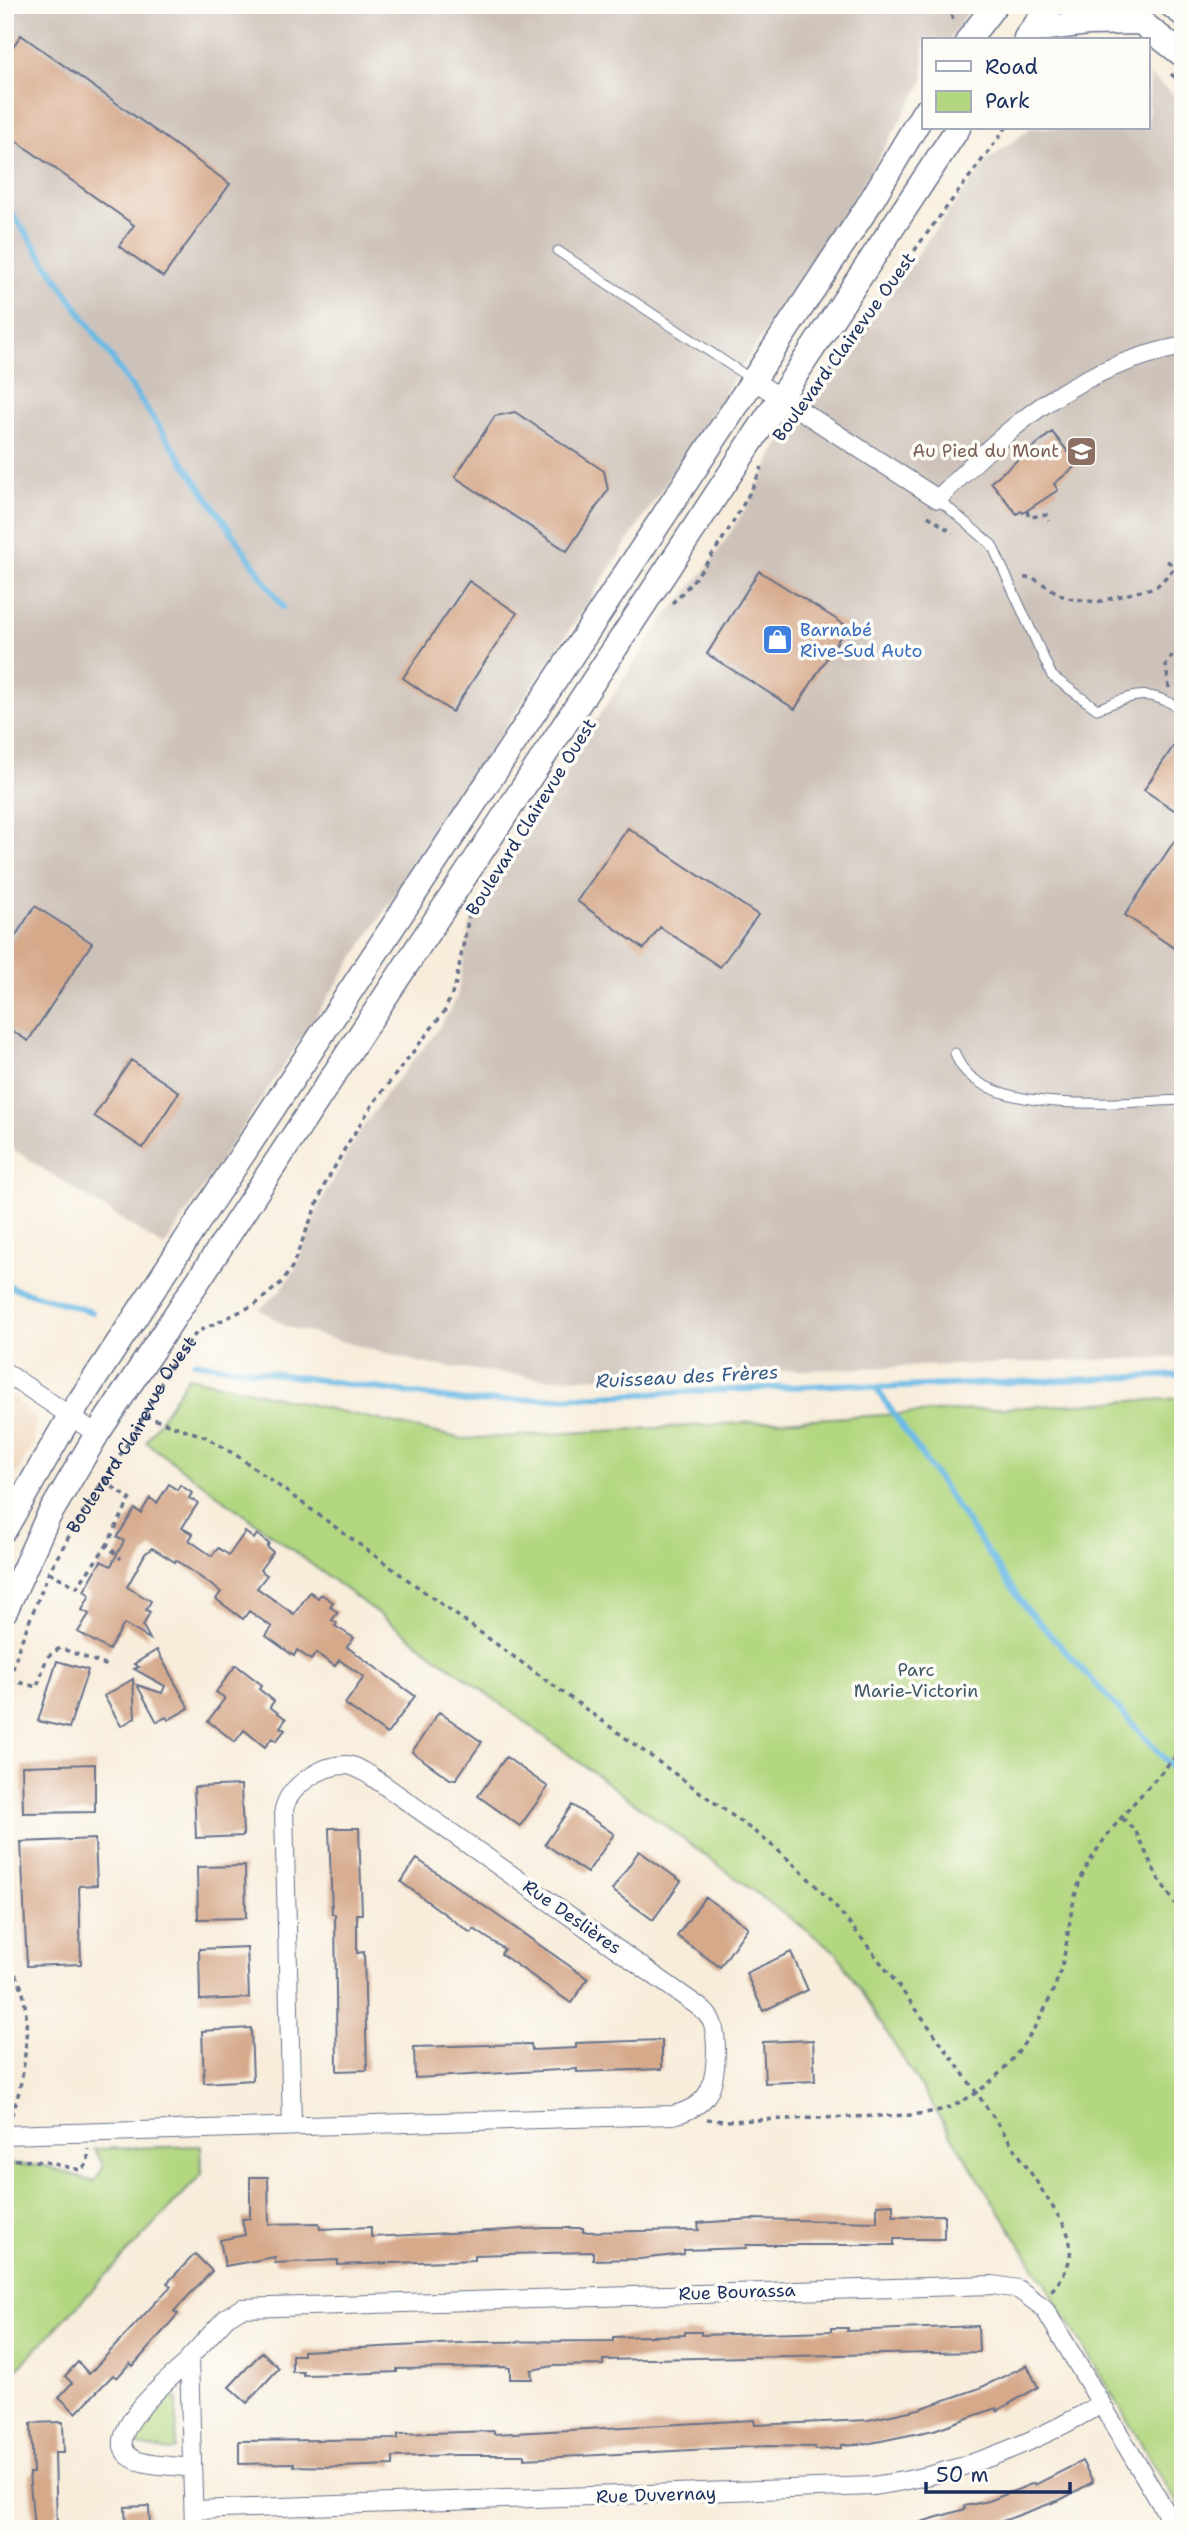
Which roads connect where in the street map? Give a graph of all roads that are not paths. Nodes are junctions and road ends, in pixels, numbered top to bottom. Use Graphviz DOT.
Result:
graph roads {
  1 [pos="995,5"];
  2 [pos="1051,5"];
  3 [pos="1119,5"];
  4 [pos="1140,22"];
  5 [pos="1028,35"];
  6 [pos="961,36"];
  7 [pos="1183,55"];
  8 [pos="922,114"];
  9 [pos="957,130"];
  10 [pos="558,251"];
  11 [pos="1183,346"];
  12 [pos="752,380"];
  13 [pos="779,397"];
  14 [pos="939,499"];
  15 [pos="579,644"];
  16 [pos="605,662"];
  17 [pos="1183,710"];
  18 [pos="955,1053"];
  19 [pos="1183,1100"];
  20 [pos="257,1134"];
  21 [pos="283,1151"];
  22 [pos="5,1372"];
  23 [pos="70,1416"];
  24 [pos="97,1434"];
  25 [pos="5,1530"];
  26 [pos="5,1611"];
  27 [pos="292,2126"];
  28 [pos="5,2135"];
  29 [pos="189,2361"];
  30 [pos="1101,2404"];
  31 [pos="192,2468"];
  32 [pos="194,2510"];
  33 [pos="194,2529"];
  34 [pos="1176,2529"];
  1 -- 6 [label="street"];
  2 -- 5 [label="street"];
  3 -- 4 [label="street"];
  4 -- 5 [label="street"];
  4 -- 7 [label="street"];
  8 -- 12 [label="street"];
  9 -- 13 [label="street, Boulevard Clairevue Ouest"];
  10 -- 12 [label="lane"];
  11 -- 14 [label="street"];
  12 -- 13 [label="street"];
  12 -- 15 [label="street"];
  13 -- 14 [label="street"];
  13 -- 16 [label="street, Boulevard Clairevue Ouest"];
  14 -- 17 [label="lane"];
  15 -- 16 [label="street"];
  15 -- 20 [label="street"];
  16 -- 21 [label="street, Boulevard Clairevue Ouest"];
  18 -- 19 [label="lane"];
  20 -- 21 [label="street"];
  20 -- 23 [label="street"];
  21 -- 24 [label="street, Boulevard Clairevue Ouest"];
  22 -- 23 [label="street"];
  23 -- 24 [label="street"];
  23 -- 25 [label="street"];
  24 -- 26 [label="street, Boulevard Clairevue Ouest"];
  27 -- 27 [label="street, Rue Deslières"];
  27 -- 28 [label="street"];
  29 -- 30 [label="street, Rue Bourassa"];
  29 -- 31 [label="street"];
  29 -- 31 [label="street, Rue Bourassa"];
  30 -- 32 [label="street, Rue Duvernay"];
  30 -- 34 [label="street, Rue Bourassa"];
  31 -- 32 [label="street"];
  32 -- 33 [label="street"];
}
